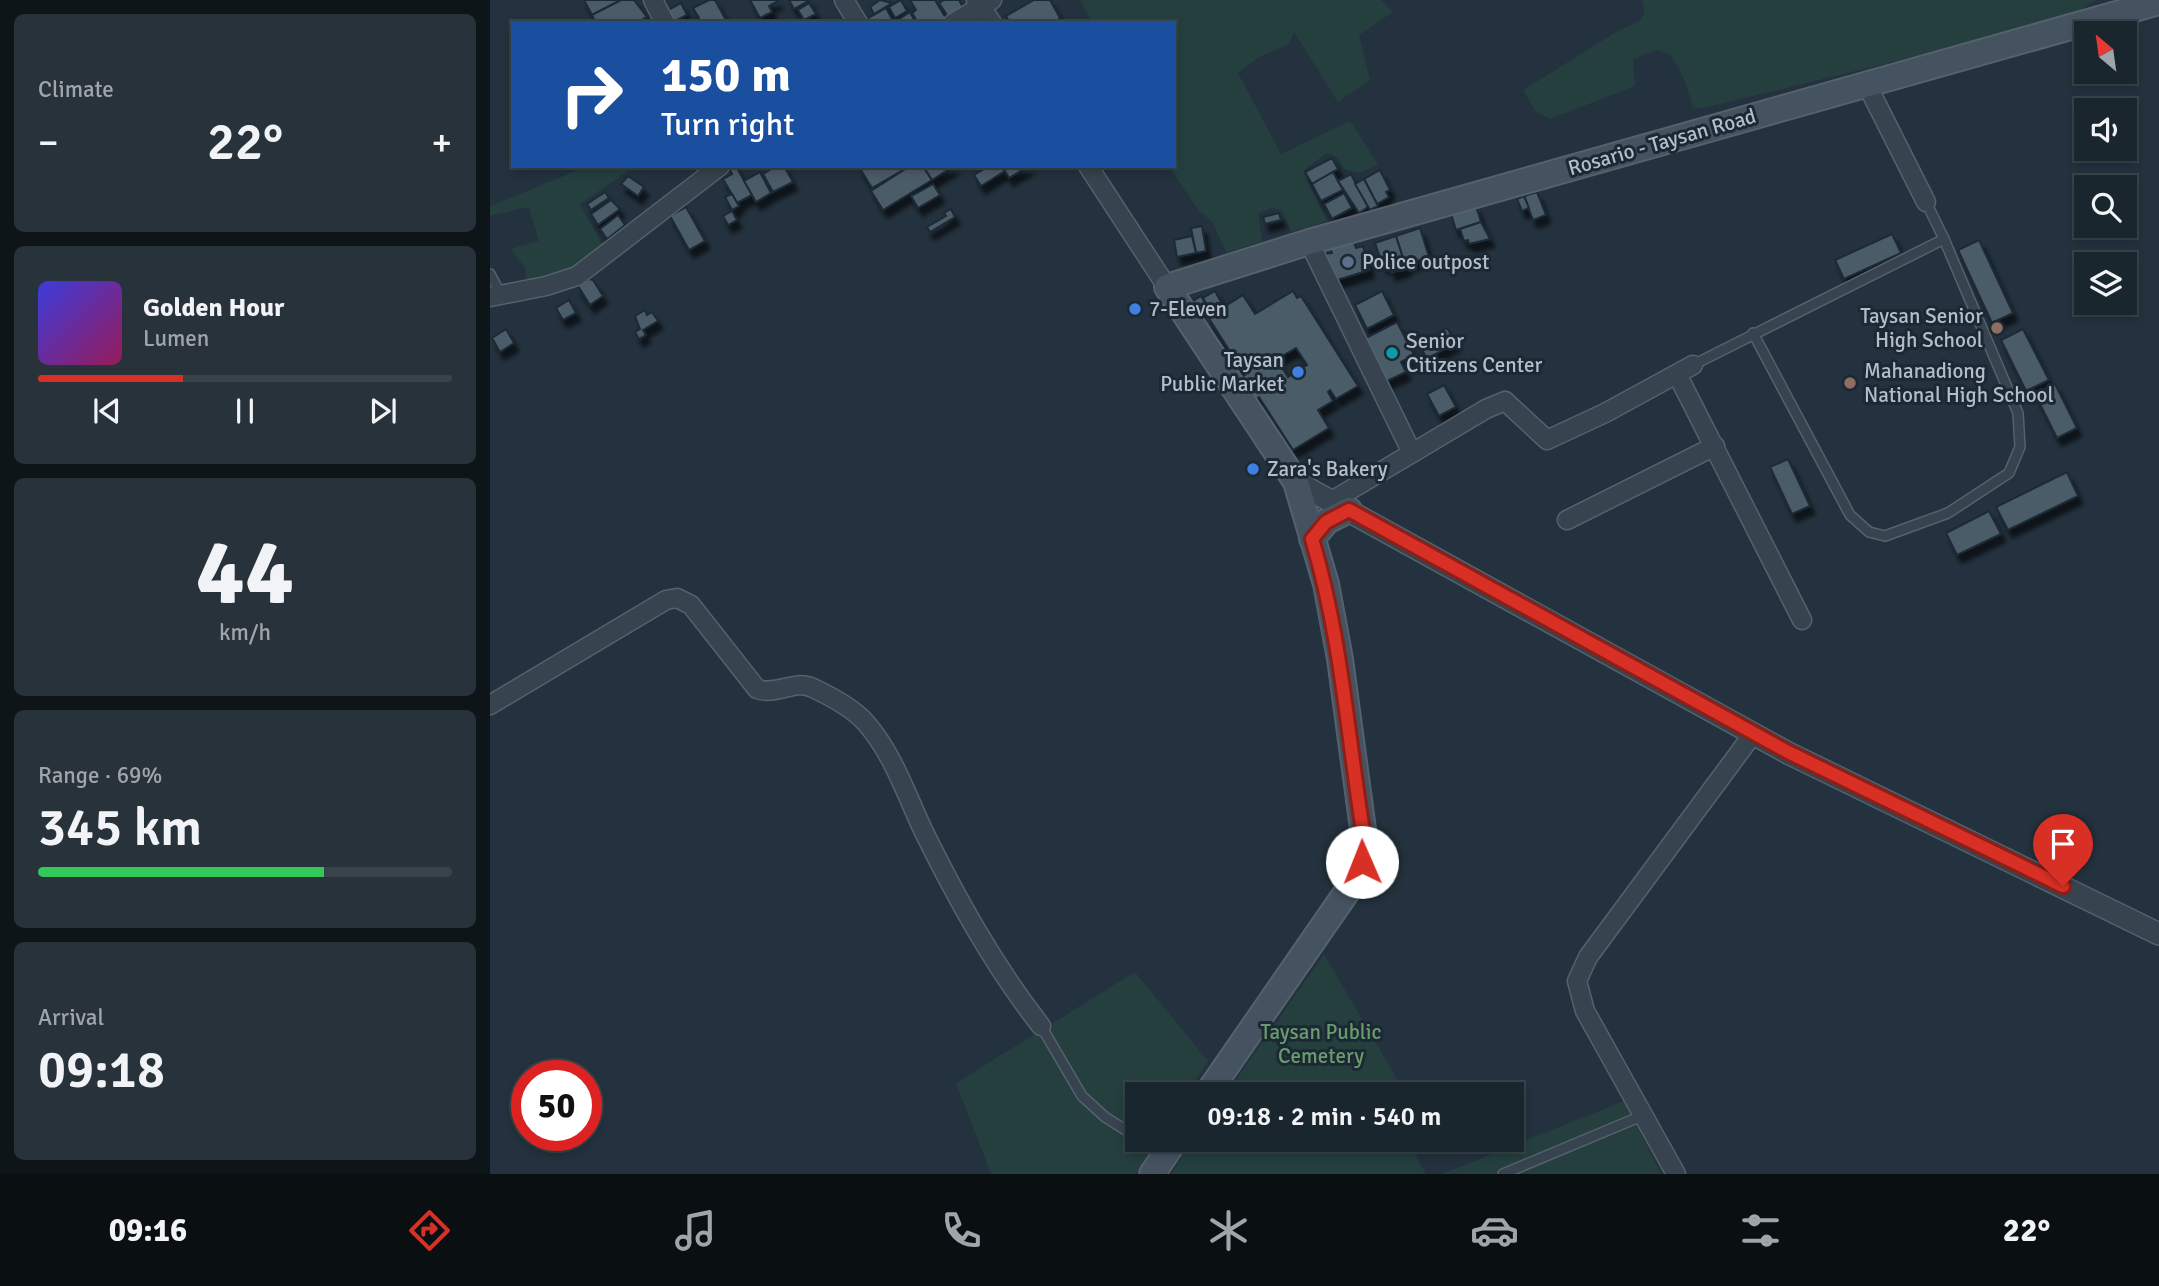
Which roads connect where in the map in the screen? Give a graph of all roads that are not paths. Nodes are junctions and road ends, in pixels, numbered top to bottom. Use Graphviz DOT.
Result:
graph roads {
  1 [pos="844,0"];
  2 [pos="658,2"];
  3 [pos="983,2"];
  4 [pos="2159,2"];
  5 [pos="664,21"];
  6 [pos="857,21"];
  7 [pos="956,21"];
  8 [pos="991,21"];
  9 [pos="1867,85"];
  10 [pos="717,168"];
  11 [pos="1089,168"];
  12 [pos="1926,202"];
  13 [pos="1944,239"];
  14 [pos="1309,242"];
  15 [pos="490,274"];
  16 [pos="1167,287"];
  17 [pos="495,296"];
  18 [pos="1753,333"];
  19 [pos="1685,369"];
  20 [pos="1715,446"];
  21 [pos="1412,453"];
  22 [pos="1296,482"];
  23 [pos="1340,506"];
  24 [pos="1567,520"];
  25 [pos="1312,539"];
  26 [pos="1802,620"];
  27 [pos="490,705"];
  28 [pos="1753,734"];
  29 [pos="2159,934"];
  30 [pos="1041,1026"];
  31 [pos="1215,1082"];
  32 [pos="1644,1115"];
  33 [pos="1125,1130"];
  34 [pos="1503,1174"];
  35 [pos="1676,1174"];
  1 -- 6 [label="street"];
  2 -- 5 [label="street"];
  3 -- 7 [label="street"];
  3 -- 8 [label="street"];
  4 -- 9 [label="main road, Rosario - Taysan Road"];
  9 -- 12 [label="street"];
  9 -- 14 [label="main road, Rosario - Taysan Road"];
  10 -- 17 [label="street"];
  11 -- 16 [label="street"];
  12 -- 13 [label="lane"];
  13 -- 18 [label="lane"];
  13 -- 18 [label="lane"];
  14 -- 16 [label="main road, Rosario - Taysan Road"];
  14 -- 21 [label="street"];
  15 -- 17 [label="lane"];
  16 -- 22 [label="main road"];
  18 -- 19 [label="lane"];
  19 -- 20 [label="street"];
  19 -- 21 [label="street"];
  20 -- 24 [label="street"];
  20 -- 26 [label="street"];
  21 -- 23 [label="street"];
  22 -- 23 [label="street"];
  22 -- 25 [label="main road"];
  23 -- 25 [label="main road"];
  23 -- 28 [label="street"];
  25 -- 31 [label="main road"];
  27 -- 30 [label="street"];
  28 -- 29 [label="street"];
  28 -- 32 [label="street"];
  30 -- 33 [label="lane"];
  32 -- 34 [label="lane"];
  32 -- 35 [label="street"];
}
